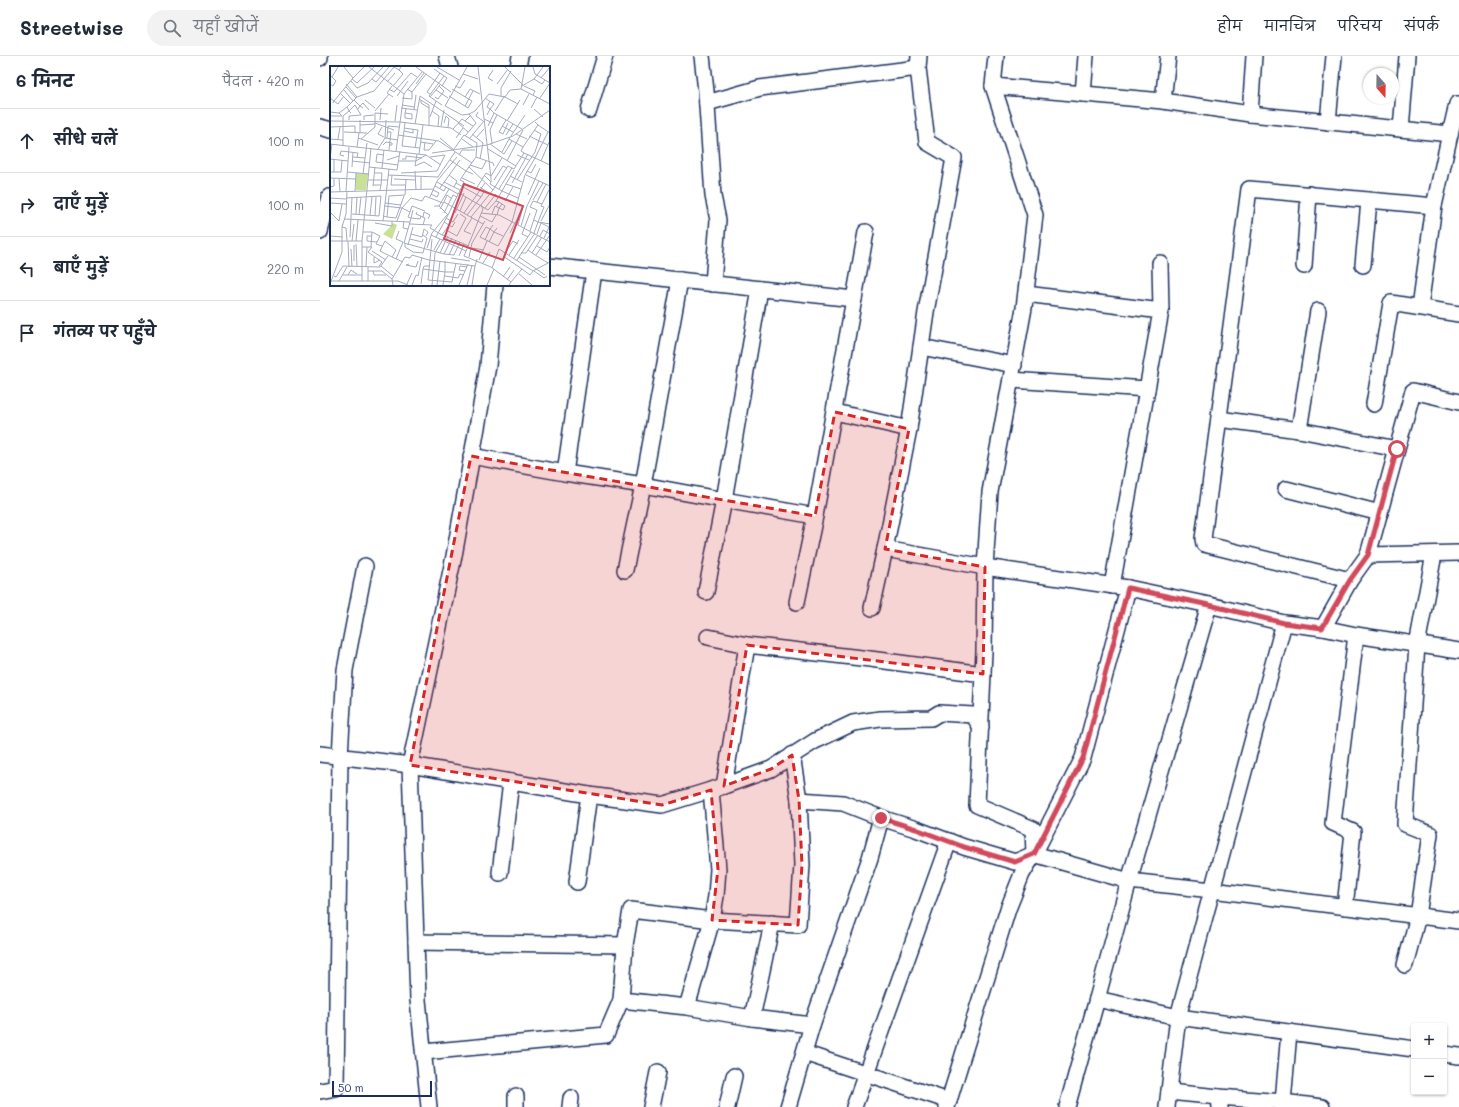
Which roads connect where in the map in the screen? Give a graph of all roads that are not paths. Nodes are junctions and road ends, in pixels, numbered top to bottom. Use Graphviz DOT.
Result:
graph roads {
  1 [pos="448,56"];
  2 [pos="520,56"];
  3 [pos="605,56"];
  4 [pos="702,56"];
  5 [pos="996,56"];
  6 [pos="1086,56"];
  7 [pos="1168,56"];
  8 [pos="1254,56"];
  9 [pos="1334,56"];
  10 [pos="1407,56"];
  11 [pos="918,62"];
  12 [pos="450,66"];
  13 [pos="518,66"];
  14 [pos="993,86"];
  15 [pos="1082,94"];
  16 [pos="1163,101"];
  17 [pos="1458,102"];
  18 [pos="707,103"];
  19 [pos="589,110"];
  20 [pos="1250,114"];
  21 [pos="1328,122"];
  22 [pos="320,127"];
  23 [pos="1401,129"];
  24 [pos="330,130"];
  25 [pos="1450,134"];
  26 [pos="1309,194"];
  27 [pos="327,196"];
  28 [pos="1369,201"];
  29 [pos="1434,206"];
  30 [pos="320,232"];
  31 [pos="866,232"];
  32 [pos="1160,263"];
  33 [pos="1363,265"];
  34 [pos="550,266"];
  35 [pos="1304,266"];
  36 [pos="594,271"];
  37 [pos="680,280"];
  38 [pos="712,284"];
  39 [pos="495,286"];
  40 [pos="760,289"];
  41 [pos="1026,294"];
  42 [pos="854,299"];
  43 [pos="1420,307"];
  44 [pos="1161,311"];
  45 [pos="1318,311"];
  46 [pos="1459,314"];
  47 [pos="921,347"];
  48 [pos="1012,372"];
  49 [pos="1147,389"];
  50 [pos="1459,402"];
  51 [pos="1374,404"];
  52 [pos="835,412"];
  53 [pos="1219,419"];
  54 [pos="908,429"];
  55 [pos="1299,430"];
  56 [pos="1397,449"];
  57 [pos="472,456"];
  58 [pos="564,473"];
  59 [pos="644,485"];
  60 [pos="1286,489"];
  61 [pos="724,500"];
  62 [pos="1380,513"];
  63 [pos="815,516"];
  64 [pos="885,549"];
  65 [pos="1459,553"];
  66 [pos="1434,554"];
  67 [pos="1368,555"];
  68 [pos="365,566"];
  69 [pos="985,567"];
  70 [pos="625,570"];
  71 [pos="1350,580"];
  72 [pos="1112,586"];
  73 [pos="1128,588"];
  74 [pos="706,592"];
  75 [pos="797,602"];
  76 [pos="1209,605"];
  77 [pos="872,608"];
  78 [pos="1284,623"];
  79 [pos="1322,628"];
  80 [pos="1356,635"];
  81 [pos="708,637"];
  82 [pos="747,645"];
  83 [pos="1417,645"];
  84 [pos="1459,651"];
  85 [pos="983,674"];
  86 [pos="980,727"];
  87 [pos="320,754"];
  88 [pos="340,756"];
  89 [pos="792,756"];
  90 [pos="410,765"];
  91 [pos="511,782"];
  92 [pos="717,788"];
  93 [pos="589,795"];
  94 [pos="799,800"];
  95 [pos="881,818"];
  96 [pos="949,841"];
  97 [pos="1034,854"];
  98 [pos="500,873"];
  99 [pos="1129,881"];
  100 [pos="577,882"];
  101 [pos="1212,890"];
  102 [pos="1345,907"];
  103 [pos="1418,916"];
  104 [pos="712,920"];
  105 [pos="1459,922"];
  106 [pos="772,923"];
  107 [pos="416,942"];
  108 [pos="625,945"];
  109 [pos="1405,965"];
  110 [pos="1097,999"];
  111 [pos="621,1000"];
  112 [pos="687,1007"];
  113 [pos="1178,1017"];
  114 [pos="752,1018"];
  115 [pos="812,1025"];
  116 [pos="1289,1032"];
  117 [pos="1411,1049"];
  118 [pos="424,1052"];
  119 [pos="804,1053"];
  120 [pos="1447,1054"];
  121 [pos="1459,1056"];
  122 [pos="658,1072"];
  123 [pos="866,1073"];
  124 [pos="734,1076"];
  125 [pos="320,1091"];
  126 [pos="1168,1100"];
  127 [pos="1219,1102"];
  128 [pos="1283,1102"];
  129 [pos="948,1104"];
  130 [pos="429,1107"];
  131 [pos="651,1107"];
  132 [pos="727,1107"];
  133 [pos="788,1107"];
  134 [pos="854,1107"];
  135 [pos="1067,1107"];
  136 [pos="1322,1107"];
  1 -- 12 [label="street"];
  2 -- 13 [label="street"];
  3 -- 19 [label="street"];
  4 -- 18 [label="street"];
  5 -- 14 [label="street"];
  6 -- 15 [label="street"];
  7 -- 16 [label="street"];
  8 -- 20 [label="street"];
  9 -- 21 [label="street"];
  10 -- 23 [label="street"];
  11 -- 18 [label="street"];
  11 -- 47 [label="street"];
  14 -- 15 [label="street"];
  14 -- 41 [label="street"];
  15 -- 16 [label="street"];
  16 -- 20 [label="street"];
  17 -- 25 [label="street"];
  18 -- 38 [label="street"];
  20 -- 21 [label="street"];
  21 -- 23 [label="street"];
  22 -- 24 [label="street"];
  23 -- 25 [label="street"];
  25 -- 29 [label="street"];
  26 -- 28 [label="street"];
  26 -- 35 [label="street"];
  26 -- 53 [label="street"];
  27 -- 30 [label="street"];
  28 -- 29 [label="street"];
  28 -- 33 [label="street"];
  29 -- 43 [label="street"];
  31 -- 42 [label="street"];
  32 -- 44 [label="street"];
  34 -- 36 [label="street"];
  36 -- 37 [label="street"];
  36 -- 58 [label="street"];
  37 -- 38 [label="street"];
  37 -- 59 [label="street"];
  38 -- 40 [label="street"];
  39 -- 57 [label="street"];
  40 -- 42 [label="street"];
  40 -- 61 [label="street"];
  41 -- 44 [label="street"];
  41 -- 48 [label="street"];
  42 -- 52 [label="street"];
  43 -- 46 [label="street"];
  43 -- 51 [label="street"];
  44 -- 49 [label="street"];
  45 -- 55 [label="street"];
  47 -- 48 [label="street"];
  47 -- 54 [label="street"];
  48 -- 49 [label="street"];
  48 -- 69 [label="street"];
  49 -- 72 [label="street"];
  50 -- 56 [label="street"];
  52 -- 54 [label="street"];
  52 -- 63 [label="street"];
  53 -- 55 [label="street"];
  53 -- 71 [label="street"];
  54 -- 64 [label="street"];
  55 -- 56 [label="street"];
  56 -- 62 [label="street"];
  57 -- 58 [label="street"];
  57 -- 90 [label="street"];
  58 -- 59 [label="street"];
  59 -- 61 [label="street"];
  59 -- 70 [label="street"];
  60 -- 62 [label="street"];
  61 -- 63 [label="street"];
  61 -- 74 [label="street"];
  62 -- 67 [label="street"];
  63 -- 75 [label="street"];
  64 -- 69 [label="street"];
  64 -- 77 [label="street"];
  65 -- 66 [label="street"];
  66 -- 67 [label="street"];
  66 -- 83 [label="street"];
  67 -- 71 [label="street"];
  68 -- 88 [label="street"];
  69 -- 72 [label="street"];
  69 -- 85 [label="street"];
  71 -- 79 [label="street"];
  72 -- 73 [label="street"];
  73 -- 76 [label="street"];
  73 -- 97 [label="street"];
  76 -- 78 [label="street"];
  76 -- 99 [label="street"];
  78 -- 79 [label="street"];
  78 -- 101 [label="street"];
  79 -- 80 [label="street"];
  80 -- 83 [label="street"];
  80 -- 102 [label="street"];
  81 -- 82 [label="street"];
  82 -- 85 [label="street"];
  82 -- 92 [label="street"];
  83 -- 84 [label="street"];
  83 -- 103 [label="street"];
  85 -- 86 [label="street"];
  86 -- 89 [label="street"];
  86 -- 97 [label="street"];
  87 -- 88 [label="street"];
  88 -- 90 [label="street"];
  88 -- 125 [label="street"];
  89 -- 92 [label="street"];
  89 -- 94 [label="street"];
  90 -- 91 [label="street"];
  90 -- 107 [label="street"];
  91 -- 93 [label="street"];
  91 -- 98 [label="street"];
  92 -- 93 [label="street"];
  92 -- 104 [label="street"];
  93 -- 100 [label="street"];
  94 -- 95 [label="street"];
  94 -- 106 [label="street"];
  95 -- 96 [label="street"];
  95 -- 115 [label="street"];
  96 -- 97 [label="street"];
  96 -- 123 [label="street"];
  97 -- 99 [label="street"];
  97 -- 129 [label="street"];
  99 -- 101 [label="street"];
  99 -- 110 [label="street"];
  101 -- 102 [label="street"];
  101 -- 113 [label="street"];
  102 -- 103 [label="street"];
  103 -- 105 [label="street"];
  103 -- 109 [label="street"];
  104 -- 106 [label="street"];
  104 -- 108 [label="street"];
  104 -- 112 [label="street"];
  106 -- 114 [label="street"];
  107 -- 108 [label="street"];
  107 -- 118 [label="street"];
  108 -- 111 [label="street"];
  110 -- 113 [label="street"];
  110 -- 135 [label="street"];
  111 -- 112 [label="street"];
  111 -- 118 [label="street"];
  112 -- 114 [label="street"];
  113 -- 116 [label="street"];
  113 -- 126 [label="street"];
  114 -- 115 [label="street"];
  115 -- 119 [label="street"];
  116 -- 117 [label="street"];
  116 -- 128 [label="street"];
  118 -- 130 [label="street"];
  119 -- 123 [label="street"];
  119 -- 133 [label="street"];
  120 -- 121 [label="street"];
  122 -- 131 [label="street"];
  123 -- 129 [label="street"];
  123 -- 134 [label="street"];
  124 -- 132 [label="street"];
  126 -- 127 [label="street"];
  127 -- 128 [label="street"];
  128 -- 136 [label="street"];
}
